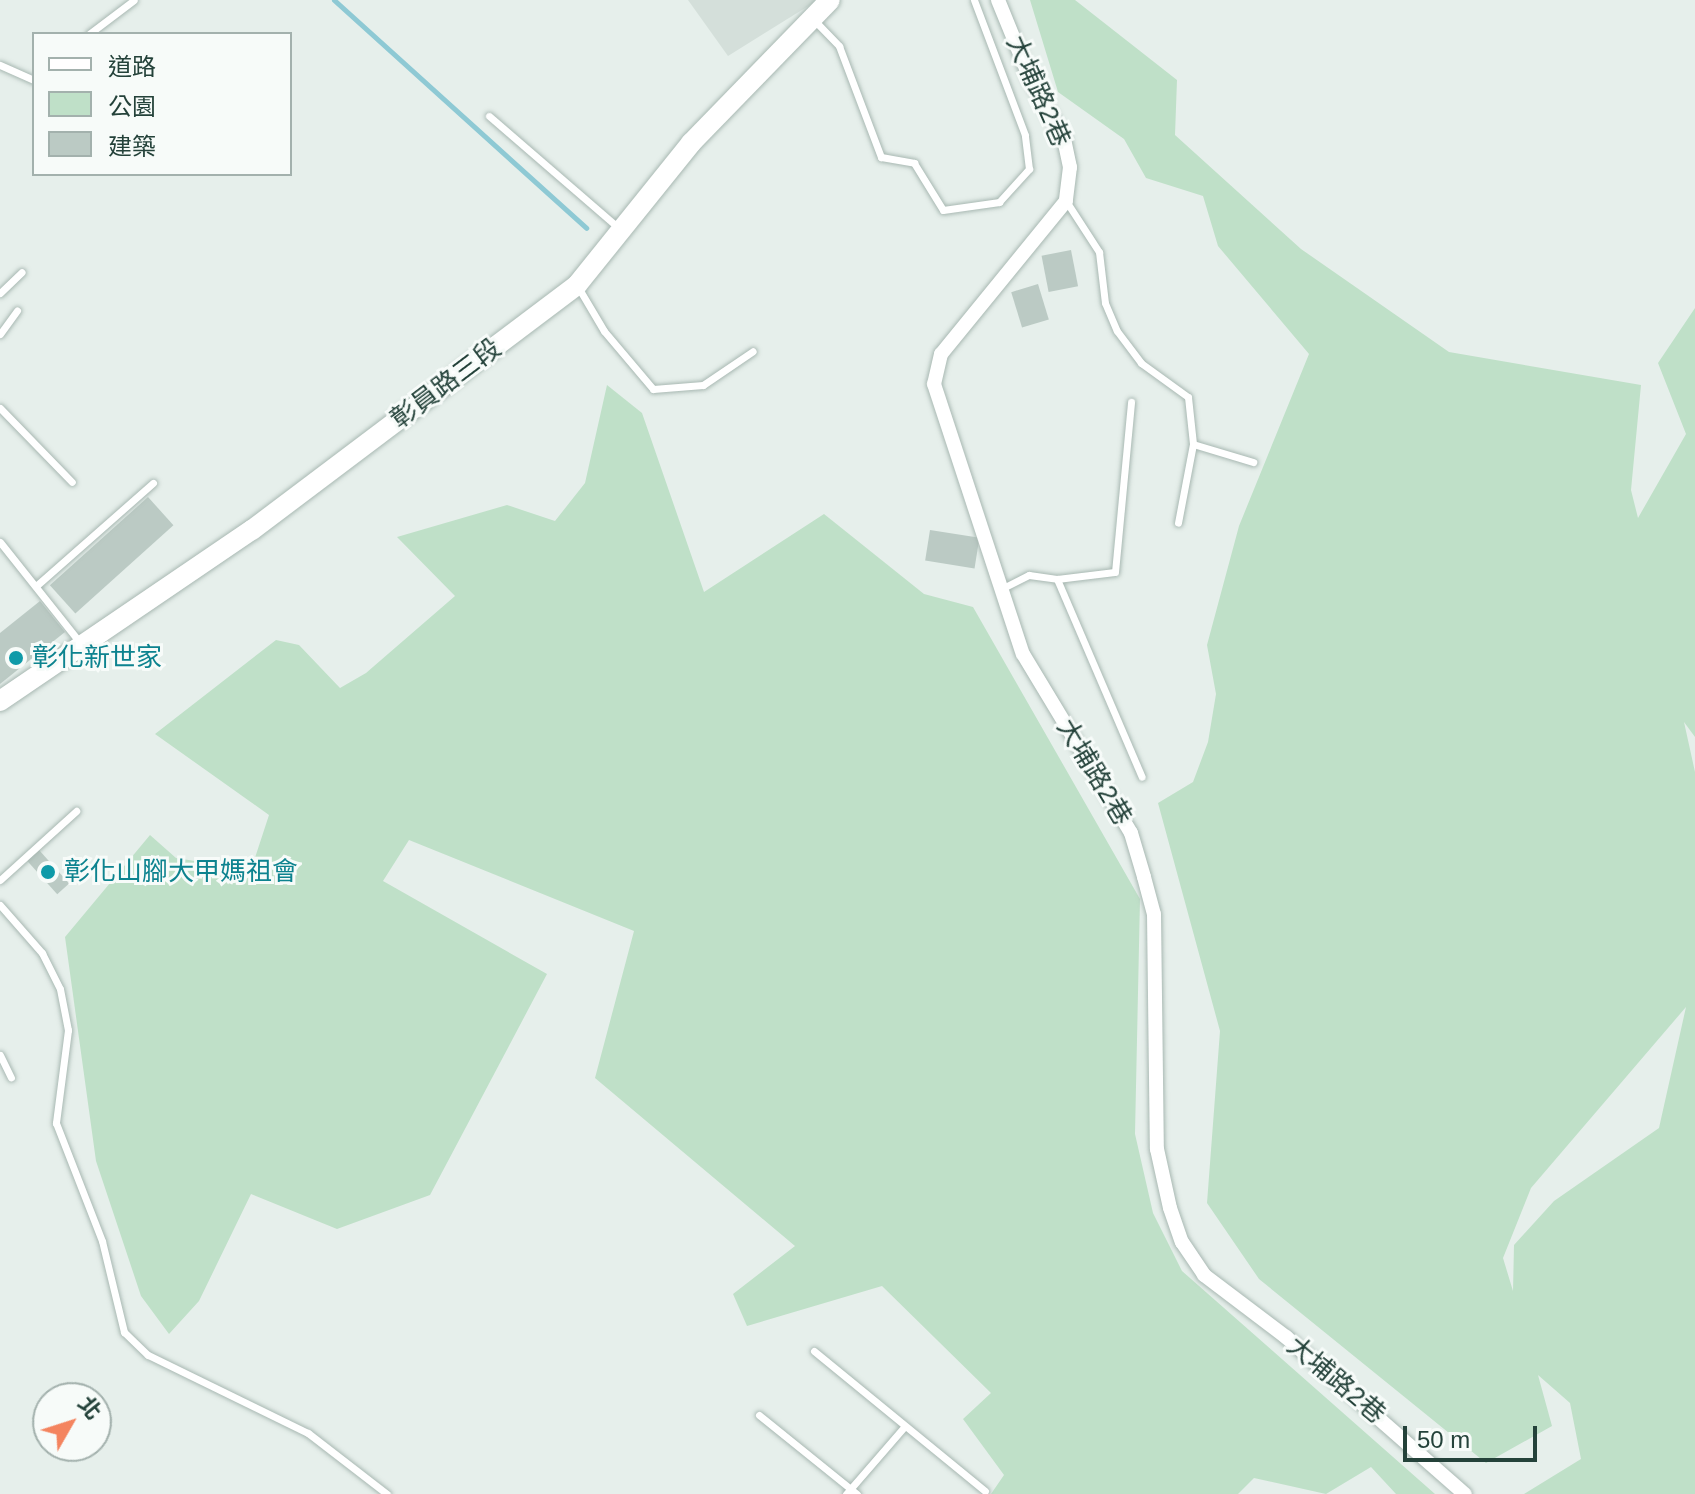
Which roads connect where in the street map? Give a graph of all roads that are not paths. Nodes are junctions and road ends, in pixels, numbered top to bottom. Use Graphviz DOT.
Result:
graph roads {
  1 [pos="134,0"];
  2 [pos="830,0"];
  3 [pos="974,0"];
  4 [pos="998,0"];
  5 [pos="811,16"];
  6 [pos="92,32"];
  7 [pos="0,65"];
  8 [pos="32,79"];
  9 [pos="489,116"];
  10 [pos="1066,201"];
  11 [pos="621,230"];
  12 [pos="22,272"];
  13 [pos="577,285"];
  14 [pos="0,293"];
  15 [pos="17,311"];
  16 [pos="0,334"];
  17 [pos="753,351"];
  18 [pos="1131,402"];
  19 [pos="0,408"];
  20 [pos="1193,444"];
  21 [pos="1253,462"];
  22 [pos="72,482"];
  23 [pos="153,483"];
  24 [pos="1178,523"];
  25 [pos="0,542"];
  26 [pos="7,550"];
  27 [pos="0,556"];
  28 [pos="1057,579"];
  29 [pos="36,586"];
  30 [pos="1003,588"];
  31 [pos="83,645"];
  32 [pos="0,701"];
  33 [pos="1142,777"];
  34 [pos="76,811"];
  35 [pos="0,880"];
  36 [pos="0,905"];
  37 [pos="0,1055"];
  38 [pos="11,1078"];
  39 [pos="814,1351"];
  40 [pos="759,1415"];
  41 [pos="904,1427"];
  42 [pos="985,1491"];
  43 [pos="851,1492"];
  44 [pos="387,1494"];
  45 [pos="1465,1494"];
  1 -- 6 [label="lane"];
  2 -- 5 [label="main road, 彰員路三段"];
  3 -- 5 [label="lane"];
  4 -- 10 [label="street, 大埔路2巷"];
  5 -- 11 [label="main road, 彰員路三段"];
  7 -- 8 [label="lane"];
  9 -- 11 [label="lane"];
  10 -- 20 [label="lane"];
  10 -- 30 [label="street, 大埔路2巷"];
  11 -- 13 [label="main road, 彰員路三段"];
  12 -- 14 [label="lane"];
  13 -- 17 [label="lane"];
  13 -- 31 [label="main road, 彰員路三段"];
  15 -- 16 [label="lane"];
  18 -- 28 [label="lane"];
  19 -- 22 [label="lane"];
  20 -- 21 [label="lane"];
  20 -- 24 [label="lane"];
  23 -- 29 [label="lane"];
  25 -- 26 [label="lane"];
  26 -- 27 [label="lane"];
  26 -- 29 [label="lane"];
  28 -- 30 [label="lane"];
  28 -- 33 [label="lane"];
  29 -- 31 [label="lane"];
  30 -- 45 [label="street, 大埔路2巷"];
  31 -- 32 [label="main road, 彰員路三段"];
  34 -- 35 [label="lane"];
  36 -- 44 [label="lane"];
  37 -- 38 [label="lane"];
  39 -- 41 [label="lane"];
  40 -- 43 [label="lane"];
  41 -- 42 [label="lane"];
  41 -- 43 [label="lane"];
}
